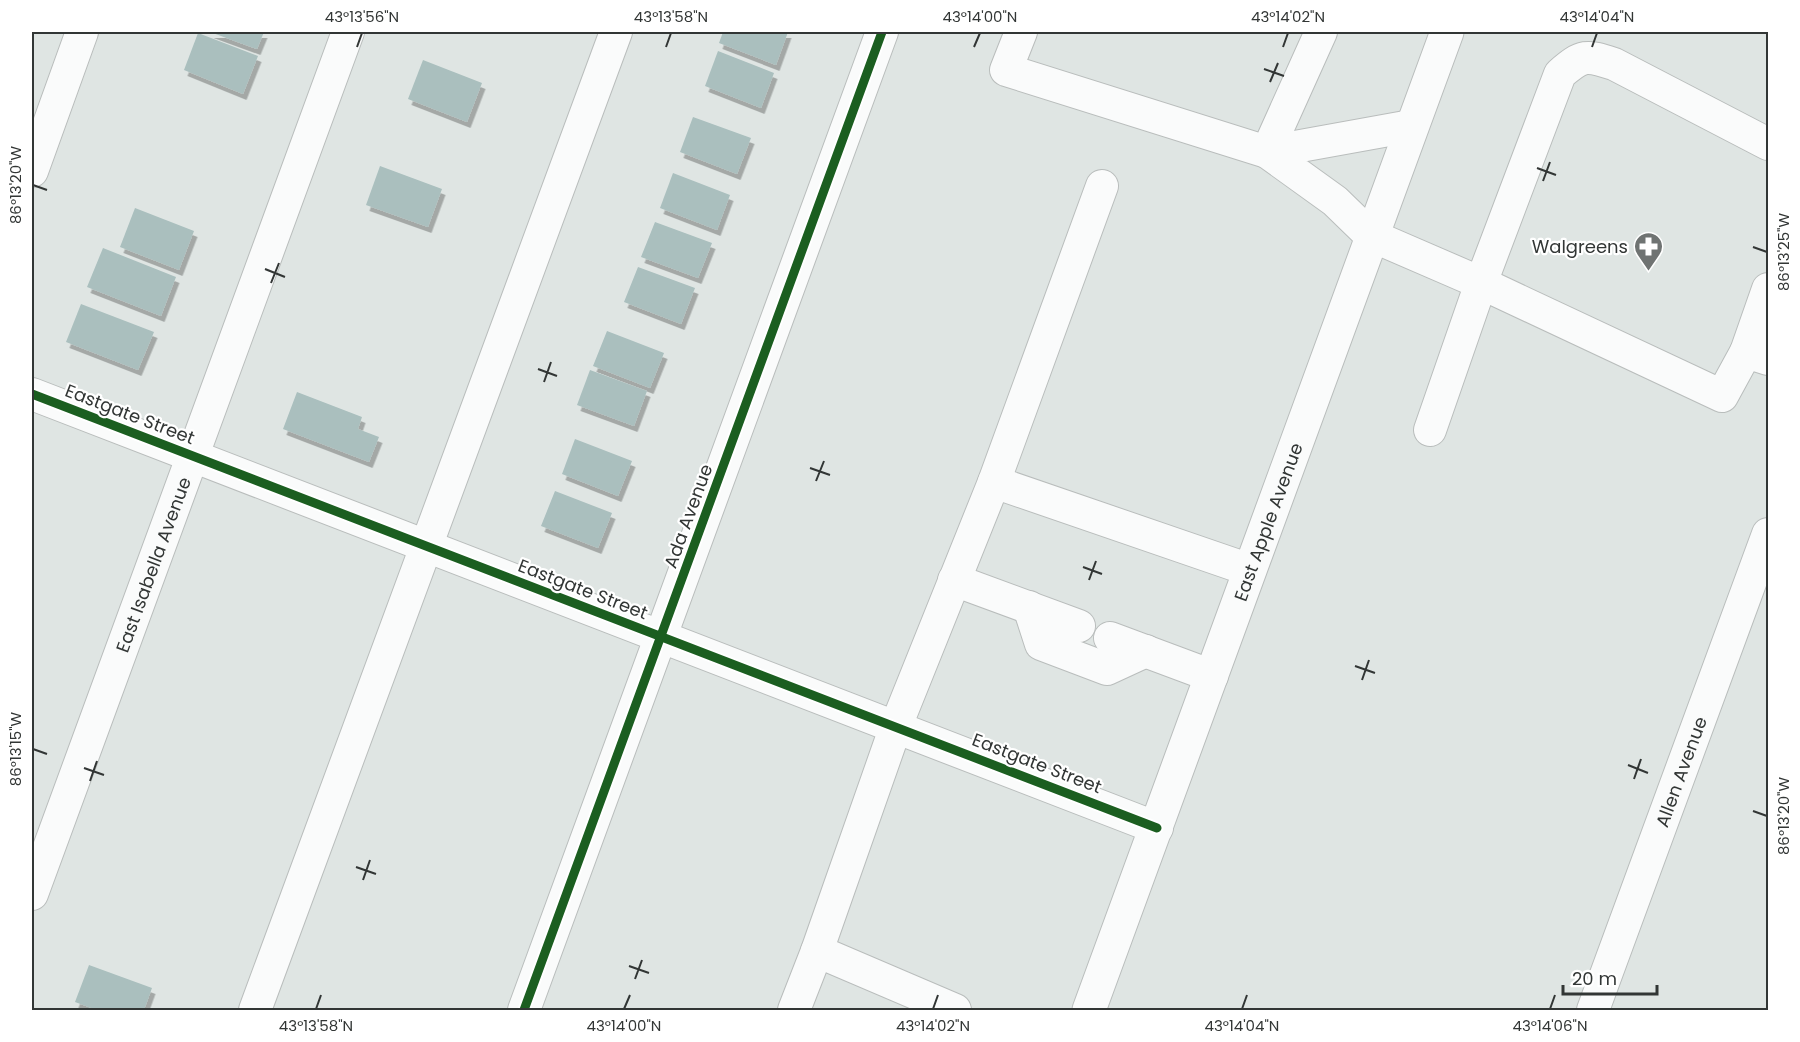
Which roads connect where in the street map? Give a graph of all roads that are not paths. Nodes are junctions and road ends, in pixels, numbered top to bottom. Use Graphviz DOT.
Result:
graph roads {
  1 [pos="82,32"];
  2 [pos="348,32"];
  3 [pos="616,32"];
  4 [pos="882,32"];
  5 [pos="1021,32"];
  6 [pos="1321,32"];
  7 [pos="1447,32"];
  8 [pos="1410,126"];
  9 [pos="1768,140"];
  10 [pos="1267,152"];
  11 [pos="32,171"];
  12 [pos="1102,186"];
  13 [pos="1370,235"];
  14 [pos="1481,283"];
  15 [pos="1768,289"];
  16 [pos="1757,356"];
  17 [pos="32,394"];
  18 [pos="1431,430"];
  19 [pos="192,455"];
  20 [pos="994,482"];
  21 [pos="1768,534"];
  22 [pos="428,547"];
  23 [pos="1250,570"];
  24 [pos="954,580"];
  25 [pos="1029,608"];
  26 [pos="1078,626"];
  27 [pos="661,637"];
  28 [pos="1110,638"];
  29 [pos="1146,651"];
  30 [pos="1212,676"];
  31 [pos="896,726"];
  32 [pos="1157,828"];
  33 [pos="32,894"];
  34 [pos="817,951"];
  35 [pos="255,1011"];
  36 [pos="524,1011"];
  37 [pos="794,1011"];
  38 [pos="955,1011"];
  39 [pos="1089,1011"];
  40 [pos="1593,1011"];
  1 -- 11 [label="street"];
  2 -- 19 [label="street, East Isabella Avenue"];
  3 -- 22 [label="street"];
  4 -- 27 [label="street, Ada Avenue"];
  5 -- 10 [label="street"];
  6 -- 10 [label="street"];
  7 -- 8 [label="main road, East Apple Avenue"];
  8 -- 10 [label="street"];
  8 -- 13 [label="main road, East Apple Avenue"];
  9 -- 14 [label="street"];
  10 -- 13 [label="street"];
  12 -- 20 [label="street"];
  13 -- 14 [label="street"];
  13 -- 23 [label="main road, East Apple Avenue"];
  14 -- 16 [label="street"];
  14 -- 18 [label="street"];
  15 -- 16 [label="street"];
  17 -- 19 [label="street, Eastgate Street"];
  19 -- 22 [label="street, Eastgate Street"];
  19 -- 33 [label="street, East Isabella Avenue"];
  20 -- 23 [label="street"];
  20 -- 24 [label="street"];
  21 -- 40 [label="street, Allen Avenue"];
  22 -- 27 [label="street, Eastgate Street"];
  22 -- 35 [label="street"];
  23 -- 30 [label="main road, East Apple Avenue"];
  24 -- 25 [label="street"];
  24 -- 31 [label="street"];
  25 -- 26 [label="street"];
  25 -- 29 [label="street"];
  27 -- 31 [label="street, Eastgate Street"];
  27 -- 36 [label="street, Ada Avenue"];
  28 -- 29 [label="street"];
  29 -- 30 [label="street"];
  30 -- 32 [label="main road, East Apple Avenue"];
  31 -- 32 [label="street, Eastgate Street"];
  31 -- 34 [label="street"];
  32 -- 39 [label="main road, East Apple Avenue"];
  34 -- 37 [label="street"];
  34 -- 38 [label="street"];
}
